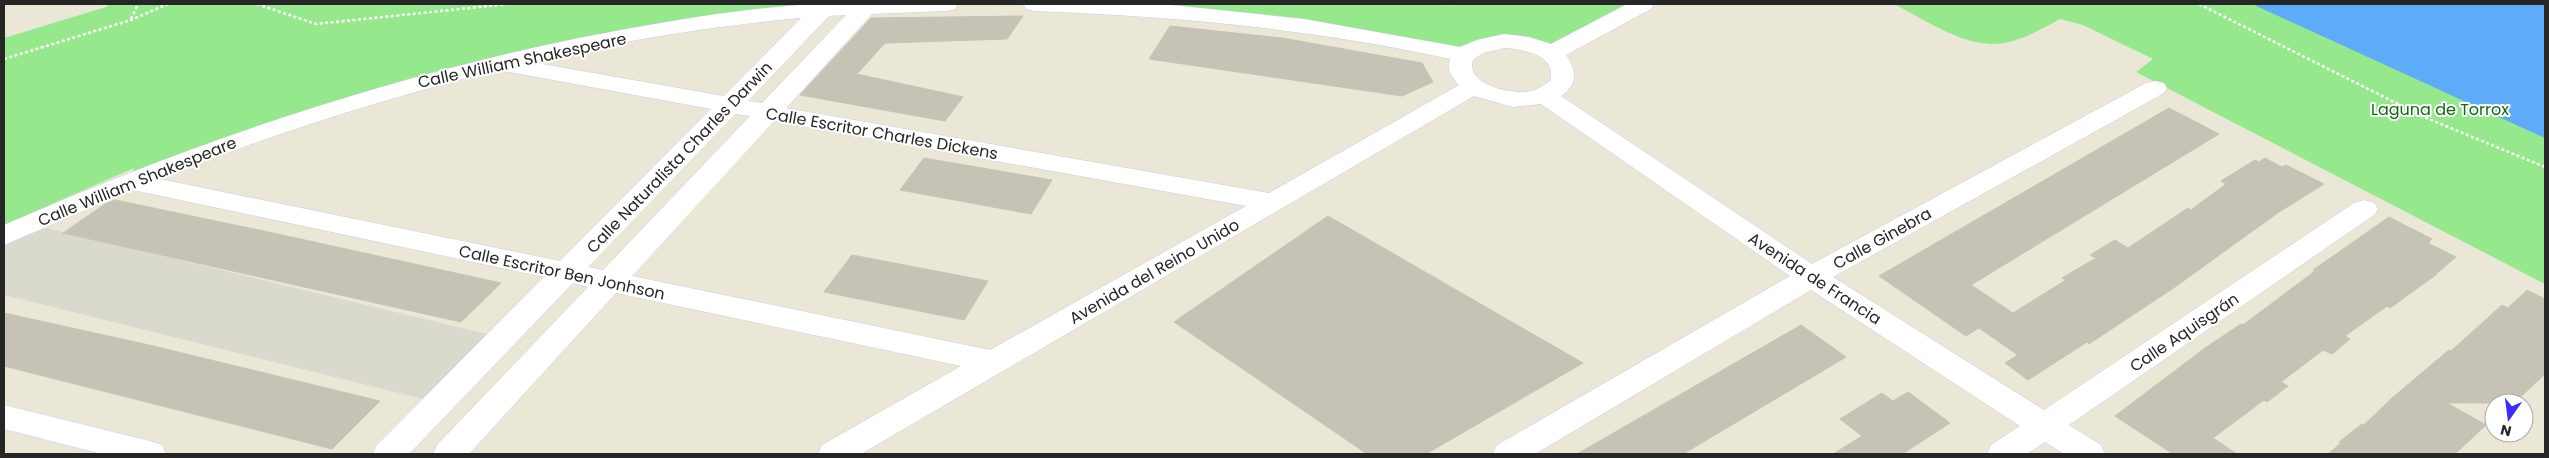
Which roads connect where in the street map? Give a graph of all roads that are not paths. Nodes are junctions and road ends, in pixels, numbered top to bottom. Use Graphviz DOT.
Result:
graph roads {
  1 [pos="947,4"];
  2 [pos="1034,4"];
  3 [pos="1644,4"];
  4 [pos="867,6"];
  5 [pos="822,10"];
  6 [pos="1551,53"];
  7 [pos="1464,54"];
  8 [pos="492,63"];
  9 [pos="1474,87"];
  10 [pos="2155,88"];
  11 [pos="1544,95"];
  12 [pos="730,105"];
  13 [pos="768,112"];
  14 [pos="131,181"];
  15 [pos="1273,202"];
  16 [pos="2364,209"];
  17 [pos="4,236"];
  18 [pos="567,272"];
  19 [pos="1811,277"];
  20 [pos="610,282"];
  21 [pos="993,362"];
  22 [pos="4,417"];
  23 [pos="2044,426"];
  24 [pos="150,454"];
  25 [pos="390,454"];
  26 [pos="449,454"];
  27 [pos="834,454"];
  28 [pos="1509,454"];
  29 [pos="2003,454"];
  30 [pos="2089,454"];
  1 -- 4 [label="street, Calle William Shakespeare"];
  2 -- 7 [label="street"];
  3 -- 6 [label="street"];
  4 -- 5 [label="street, Calle William Shakespeare"];
  4 -- 13 [label="street, Calle Naturalista Charles Darwin"];
  5 -- 8 [label="street, Calle William Shakespeare"];
  5 -- 12 [label="street, Calle Naturalista Charles Darwin"];
  6 -- 7 [label="street"];
  6 -- 11 [label="street"];
  7 -- 9 [label="street"];
  8 -- 12 [label="street, Calle Escritor Charles Dickens"];
  8 -- 14 [label="street, Calle William Shakespeare"];
  9 -- 11 [label="street"];
  9 -- 15 [label="street, Avenida del Reino Unido"];
  10 -- 19 [label="street, Calle Ginebra"];
  11 -- 19 [label="street, Avenida de Francia"];
  12 -- 13 [label="street, Calle Escritor Charles Dickens"];
  12 -- 18 [label="street, Calle Naturalista Charles Darwin"];
  13 -- 15 [label="street, Calle Escritor Charles Dickens"];
  13 -- 20 [label="street, Calle Naturalista Charles Darwin"];
  14 -- 17 [label="street, Calle William Shakespeare"];
  14 -- 18 [label="street, Calle Escritor Ben Jonhson"];
  15 -- 21 [label="street, Avenida del Reino Unido"];
  16 -- 23 [label="street, Calle Aquisgrán"];
  18 -- 20 [label="street, Calle Escritor Ben Jonhson"];
  18 -- 25 [label="street, Calle Naturalista Charles Darwin"];
  19 -- 23 [label="street, Avenida de Francia"];
  19 -- 28 [label="street, Calle Ginebra"];
  20 -- 21 [label="street, Calle Escritor Ben Jonhson"];
  20 -- 26 [label="street, Calle Naturalista Charles Darwin"];
  21 -- 27 [label="street, Avenida del Reino Unido"];
  22 -- 24 [label="street"];
  23 -- 29 [label="street, Calle Aquisgrán"];
  23 -- 30 [label="street, Avenida de Francia"];
}
